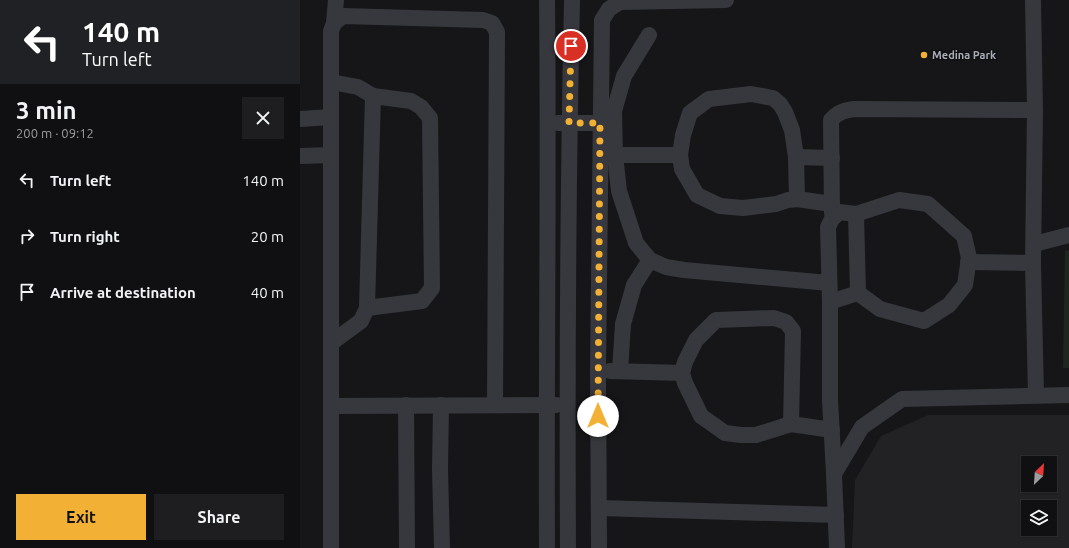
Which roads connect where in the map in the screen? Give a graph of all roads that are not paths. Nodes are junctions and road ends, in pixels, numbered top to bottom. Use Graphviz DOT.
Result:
graph roads {
  1 [pos="336,0"];
  2 [pos="547,0"];
  3 [pos="572,0"];
  4 [pos="726,0"];
  5 [pos="1033,0"];
  6 [pos="334,23"];
  7 [pos="649,36"];
  8 [pos="331,82"];
  9 [pos="373,96"];
  10 [pos="1035,110"];
  11 [pos="331,117"];
  12 [pos="300,119"];
  13 [pos="569,123"];
  14 [pos="600,123"];
  15 [pos="549,124"];
  16 [pos="608,154"];
  17 [pos="331,155"];
  18 [pos="680,155"];
  19 [pos="300,156"];
  20 [pos="796,157"];
  21 [pos="832,158"];
  22 [pos="797,199"];
  23 [pos="832,211"];
  24 [pos="856,214"];
  25 [pos="1069,236"];
  26 [pos="1034,244"];
  27 [pos="650,260"];
  28 [pos="968,262"];
  29 [pos="1033,263"];
  30 [pos="829,283"];
  31 [pos="858,293"];
  32 [pos="830,302"];
  33 [pos="367,308"];
  34 [pos="331,343"];
  35 [pos="598,370"];
  36 [pos="620,371"];
  37 [pos="682,373"];
  38 [pos="1036,395"];
  39 [pos="1069,395"];
  40 [pos="406,405"];
  41 [pos="441,405"];
  42 [pos="495,405"];
  43 [pos="546,405"];
  44 [pos="331,406"];
  45 [pos="567,406"];
  46 [pos="791,424"];
  47 [pos="832,430"];
  48 [pos="834,474"];
  49 [pos="599,508"];
  50 [pos="836,515"];
  51 [pos="331,548"];
  52 [pos="408,548"];
  53 [pos="442,548"];
  54 [pos="548,548"];
  55 [pos="568,548"];
  56 [pos="599,548"];
  57 [pos="836,548"];
  1 -- 6 [label="street"];
  2 -- 15 [label="street"];
  3 -- 13 [label="street"];
  4 -- 14 [label="street"];
  5 -- 10 [label="street"];
  6 -- 8 [label="street"];
  6 -- 42 [label="street"];
  7 -- 16 [label="street"];
  8 -- 9 [label="street"];
  8 -- 11 [label="street"];
  9 -- 33 [label="street"];
  9 -- 33 [label="street"];
  10 -- 21 [label="street"];
  10 -- 26 [label="street"];
  11 -- 12 [label="street"];
  11 -- 17 [label="street"];
  13 -- 14 [label="street"];
  13 -- 15 [label="street"];
  13 -- 45 [label="street"];
  14 -- 16 [label="street"];
  15 -- 43 [label="street"];
  16 -- 18 [label="street"];
  16 -- 27 [label="street"];
  16 -- 35 [label="street"];
  17 -- 19 [label="street"];
  17 -- 34 [label="street"];
  18 -- 20 [label="street"];
  18 -- 22 [label="street"];
  20 -- 21 [label="street"];
  20 -- 22 [label="street"];
  21 -- 23 [label="street"];
  22 -- 23 [label="street"];
  23 -- 24 [label="street"];
  23 -- 30 [label="street"];
  24 -- 28 [label="street"];
  24 -- 31 [label="street"];
  25 -- 26 [label="street"];
  26 -- 29 [label="street"];
  27 -- 30 [label="street"];
  27 -- 36 [label="street"];
  28 -- 29 [label="street"];
  28 -- 31 [label="street"];
  29 -- 38 [label="street"];
  30 -- 32 [label="street"];
  31 -- 32 [label="street"];
  32 -- 47 [label="street"];
  33 -- 34 [label="street"];
  34 -- 44 [label="street"];
  35 -- 36 [label="street"];
  35 -- 49 [label="street"];
  36 -- 37 [label="street"];
  37 -- 46 [label="street"];
  37 -- 46 [label="street"];
  38 -- 39 [label="street"];
  38 -- 48 [label="street"];
  40 -- 41 [label="street"];
  40 -- 44 [label="street"];
  40 -- 52 [label="street"];
  41 -- 42 [label="street"];
  41 -- 53 [label="street"];
  42 -- 43 [label="street"];
  43 -- 45 [label="street"];
  43 -- 54 [label="street"];
  44 -- 51 [label="street"];
  45 -- 55 [label="street"];
  46 -- 47 [label="street"];
  47 -- 48 [label="street"];
  48 -- 50 [label="street"];
  49 -- 50 [label="street"];
  49 -- 56 [label="street"];
  50 -- 57 [label="street"];
}
